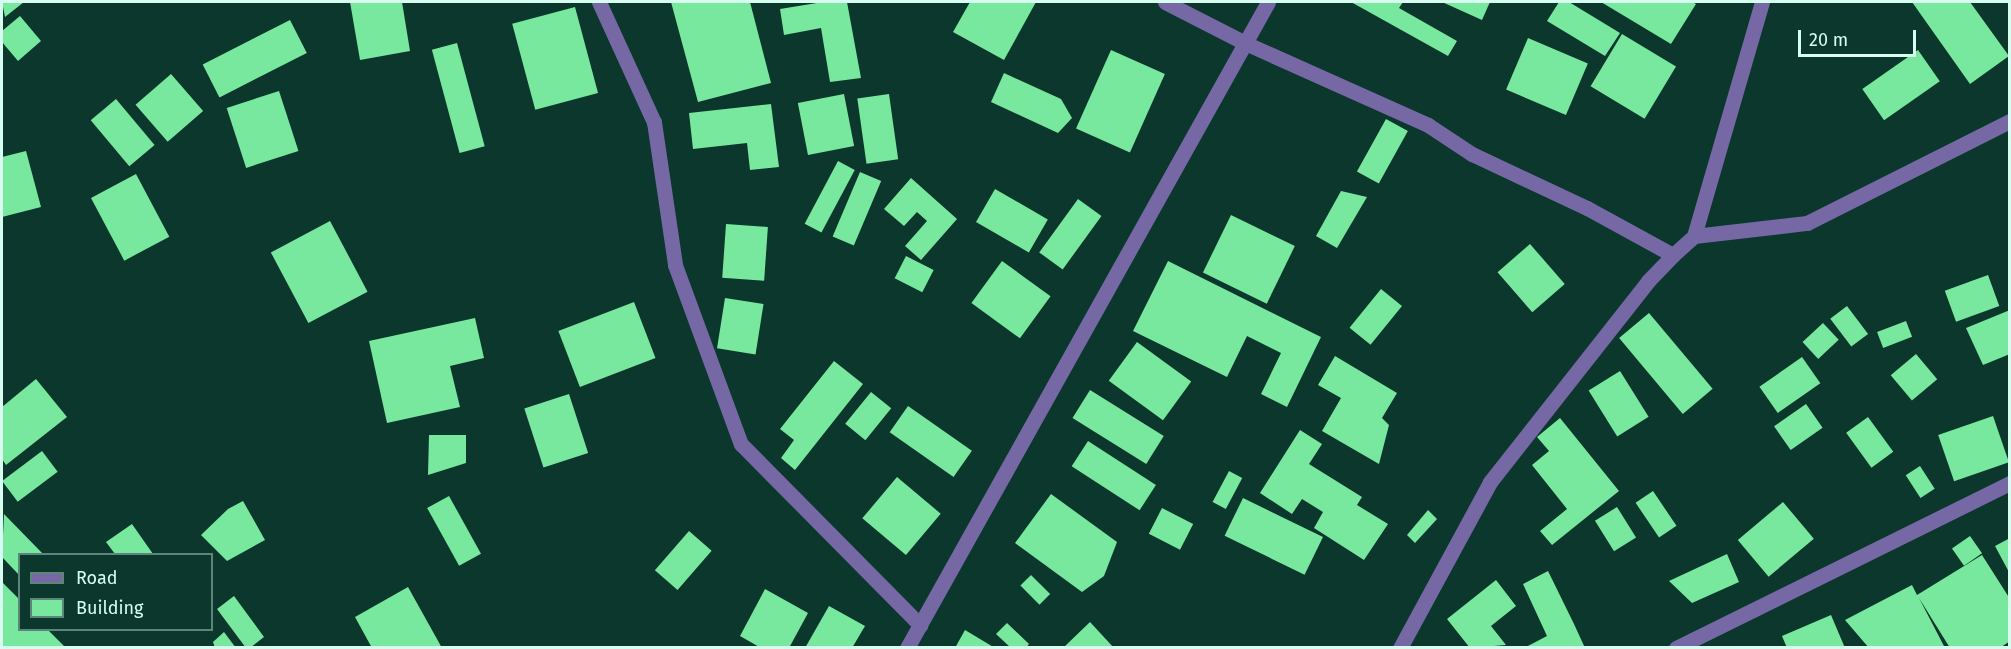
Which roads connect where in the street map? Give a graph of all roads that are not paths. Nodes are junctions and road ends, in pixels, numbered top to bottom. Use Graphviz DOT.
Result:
graph roads {
  1 [pos="599,2"];
  2 [pos="1165,2"];
  3 [pos="1268,2"];
  4 [pos="1762,2"];
  5 [pos="1245,43"];
  6 [pos="2010,122"];
  7 [pos="1694,236"];
  8 [pos="1673,255"];
  9 [pos="2010,483"];
  10 [pos="920,625"];
  11 [pos="907,648"];
  12 [pos="1400,648"];
  13 [pos="1676,648"];
  1 -- 10 [label="street"];
  2 -- 5 [label="street"];
  3 -- 5 [label="street"];
  4 -- 7 [label="street"];
  5 -- 8 [label="street"];
  5 -- 10 [label="street"];
  6 -- 7 [label="street"];
  7 -- 8 [label="street"];
  8 -- 12 [label="street"];
  9 -- 13 [label="street"];
  10 -- 11 [label="street"];
}
